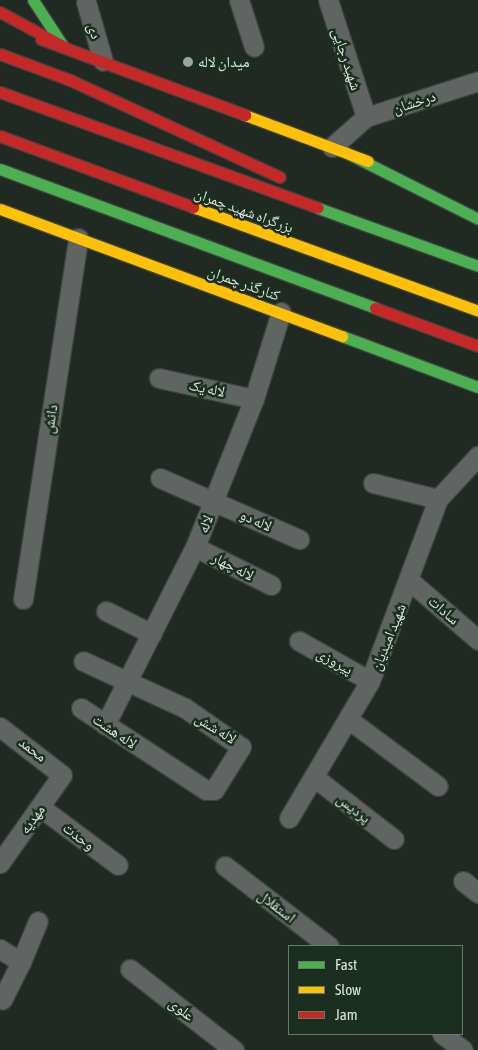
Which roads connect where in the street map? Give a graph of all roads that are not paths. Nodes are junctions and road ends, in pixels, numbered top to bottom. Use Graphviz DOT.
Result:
graph roads {
  1 [pos="33,0"];
  2 [pos="239,0"];
  3 [pos="328,0"];
  4 [pos="86,2"];
  5 [pos="0,12"];
  6 [pos="0,26"];
  7 [pos="63,46"];
  8 [pos="254,47"];
  9 [pos="0,54"];
  10 [pos="104,61"];
  11 [pos="478,81"];
  12 [pos="0,92"];
  13 [pos="360,122"];
  14 [pos="0,136"];
  15 [pos="338,149"];
  16 [pos="0,169"];
  17 [pos="478,207"];
  18 [pos="0,209"];
  19 [pos="478,219"];
  20 [pos="78,238"];
  21 [pos="450,255"];
  22 [pos="478,266"];
  23 [pos="285,275"];
  24 [pos="281,312"];
  25 [pos="478,312"];
  26 [pos="478,346"];
  27 [pos="478,358"];
  28 [pos="159,378"];
  29 [pos="478,387"];
  30 [pos="254,399"];
  31 [pos="474,469"];
  32 [pos="160,478"];
  33 [pos="373,483"];
  34 [pos="438,499"];
  35 [pos="214,501"];
  36 [pos="299,539"];
  37 [pos="195,546"];
  38 [pos="410,581"];
  39 [pos="271,585"];
  40 [pos="23,599"];
  41 [pos="106,611"];
  42 [pos="152,634"];
  43 [pos="478,640"];
  44 [pos="300,641"];
  45 [pos="83,661"];
  46 [pos="128,680"];
  47 [pos="370,681"];
  48 [pos="81,708"];
  49 [pos="348,719"];
  50 [pos="106,725"];
  51 [pos="0,726"];
  52 [pos="149,754"];
  53 [pos="62,775"];
  54 [pos="314,777"];
  55 [pos="438,786"];
  56 [pos="40,807"];
  57 [pos="289,818"];
  58 [pos="394,839"];
  59 [pos="1,859"];
  60 [pos="118,865"];
  61 [pos="225,866"];
  62 [pos="463,881"];
  63 [pos="478,893"];
  64 [pos="38,921"];
  65 [pos="327,945"];
  66 [pos="0,949"];
  67 [pos="21,962"];
  68 [pos="130,969"];
  69 [pos="2,1000"];
  70 [pos="443,1035"];
  71 [pos="234,1050"];
  72 [pos="463,1050"];
  1 -- 7 [label="main road"];
  2 -- 8 [label="street"];
  3 -- 13 [label="street, شهید رجایی"];
  4 -- 10 [label="street, دی"];
  5 -- 7 [label="main road"];
  6 -- 7 [label="main road"];
  7 -- 10 [label="main road"];
  9 -- 21 [label="main road"];
  10 -- 15 [label="main road"];
  11 -- 13 [label="street, درخشان"];
  12 -- 21 [label="main road, بزرگراه شهید چمران"];
  13 -- 15 [label="street"];
  14 -- 25 [label="main road, بزرگراه شهید چمران"];
  15 -- 17 [label="main road"];
  15 -- 19 [label="main road"];
  16 -- 23 [label="main road"];
  18 -- 20 [label="main road, کنارگذر چمران"];
  20 -- 24 [label="main road, کنارگذر چمران"];
  20 -- 40 [label="street, دانش"];
  21 -- 22 [label="main road, بزرگراه شهید چمران"];
  23 -- 26 [label="main road"];
  23 -- 27 [label="main road"];
  24 -- 29 [label="main road, کنارگذر چمران"];
  24 -- 30 [label="street, لاله"];
  28 -- 30 [label="street, لاله یک"];
  30 -- 35 [label="street, لاله"];
  31 -- 34 [label="street, شهید امیدیان"];
  32 -- 35 [label="street, لاله دو"];
  33 -- 34 [label="street"];
  34 -- 38 [label="street, شهید امیدیان"];
  35 -- 36 [label="street, لاله دو"];
  35 -- 37 [label="street, لاله"];
  37 -- 39 [label="street, لاله چهار"];
  37 -- 42 [label="street, لاله"];
  38 -- 43 [label="street, سادات"];
  38 -- 47 [label="street, شهید امیدیان"];
  41 -- 42 [label="street"];
  42 -- 46 [label="street, لاله"];
  44 -- 47 [label="street, پیروزی"];
  45 -- 46 [label="street"];
  46 -- 50 [label="street, لاله"];
  46 -- 52 [label="street, لاله شش"];
  47 -- 49 [label="street, شهید امیدیان"];
  48 -- 50 [label="street, لاله هشت"];
  49 -- 54 [label="street, شهید امیدیان"];
  49 -- 55 [label="street"];
  50 -- 52 [label="street, لاله هشت"];
  51 -- 53 [label="street, محمد"];
  53 -- 56 [label="street, مهدیه"];
  54 -- 57 [label="street, شهید امیدیان"];
  54 -- 58 [label="street, پردیس"];
  56 -- 59 [label="street, مهدیه"];
  56 -- 60 [label="street, وحدت"];
  61 -- 65 [label="street, استقلال"];
  62 -- 63 [label="street"];
  64 -- 67 [label="street"];
  66 -- 67 [label="street"];
  67 -- 69 [label="street"];
  68 -- 71 [label="street, علوی"];
  70 -- 72 [label="street"];
}
